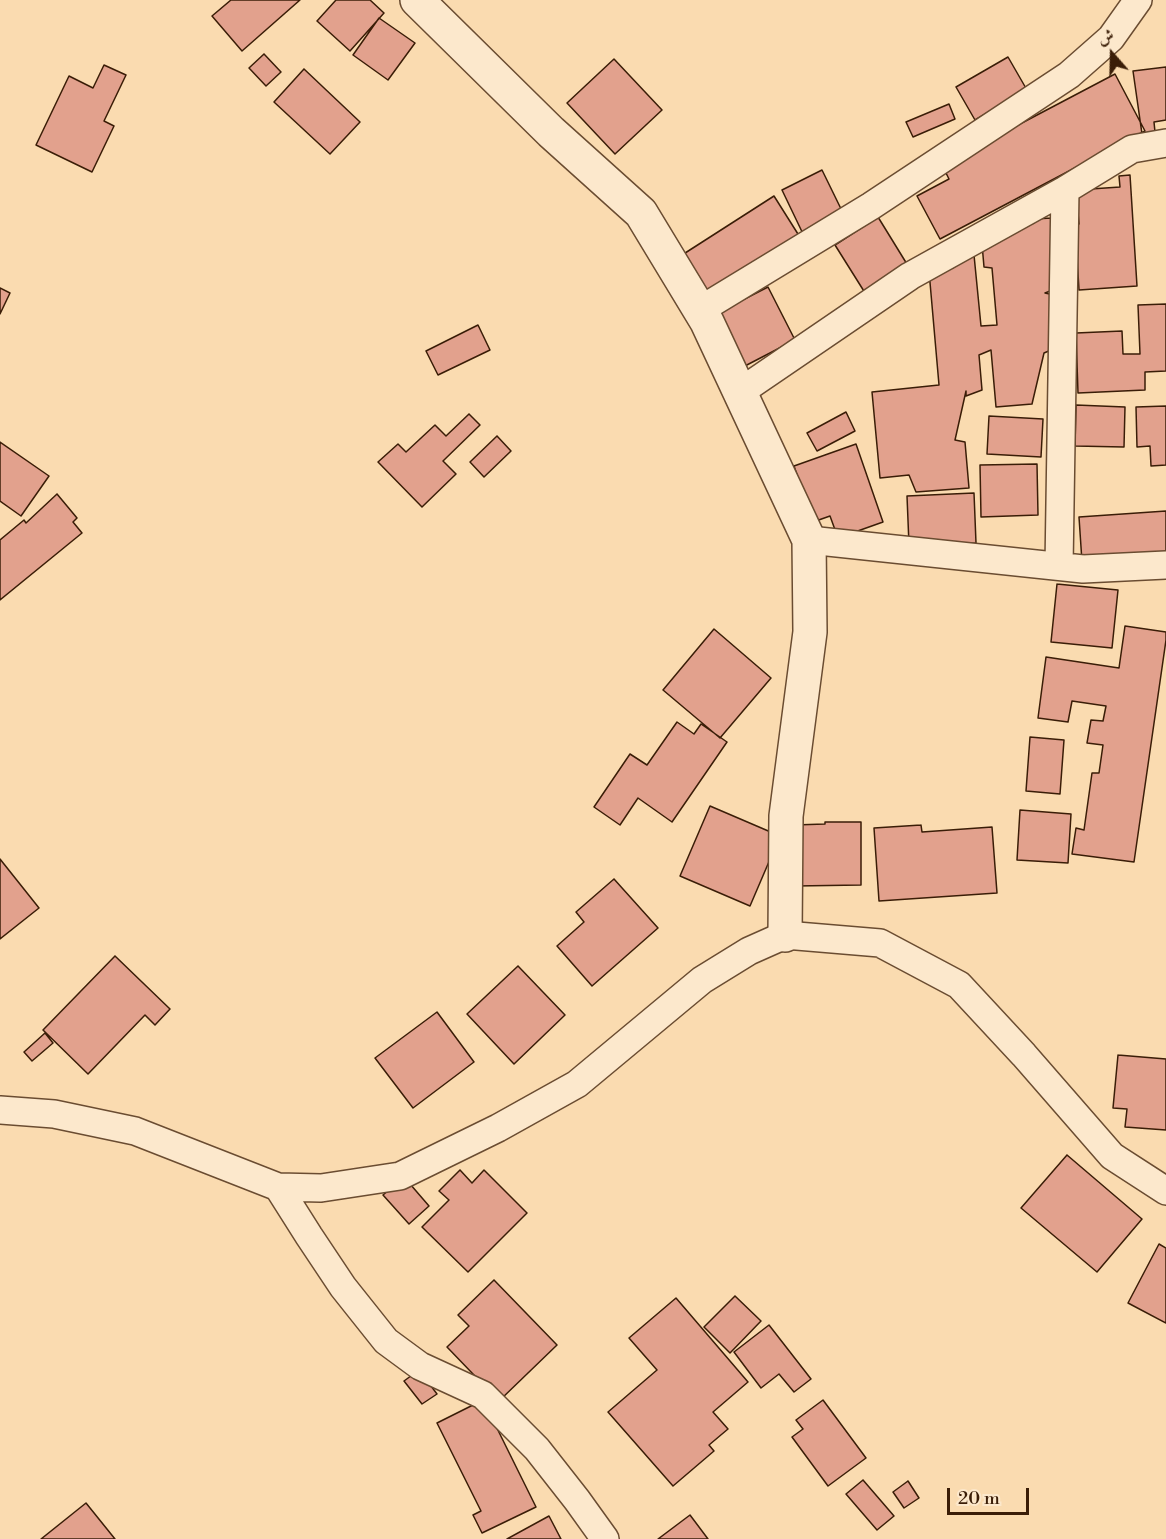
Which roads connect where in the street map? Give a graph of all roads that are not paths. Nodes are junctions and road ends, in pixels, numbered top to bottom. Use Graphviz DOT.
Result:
graph roads {
  1 [pos="417,0"];
  2 [pos="1138,0"];
  3 [pos="1166,143"];
  4 [pos="1065,190"];
  5 [pos="700,310"];
  6 [pos="740,392"];
  7 [pos="808,540"];
  8 [pos="1166,565"];
  9 [pos="1059,566"];
  10 [pos="785,935"];
  11 [pos="0,1110"];
  12 [pos="278,1187"];
  13 [pos="1166,1191"];
  14 [pos="605,1539"];
  1 -- 5 [label="street"];
  2 -- 5 [label="street"];
  3 -- 4 [label="street"];
  4 -- 6 [label="street"];
  4 -- 9 [label="street"];
  5 -- 6 [label="street"];
  6 -- 7 [label="street"];
  7 -- 9 [label="street"];
  7 -- 10 [label="street"];
  8 -- 9 [label="street"];
  10 -- 12 [label="street"];
  10 -- 13 [label="street"];
  11 -- 12 [label="street"];
  12 -- 14 [label="street"];
}
